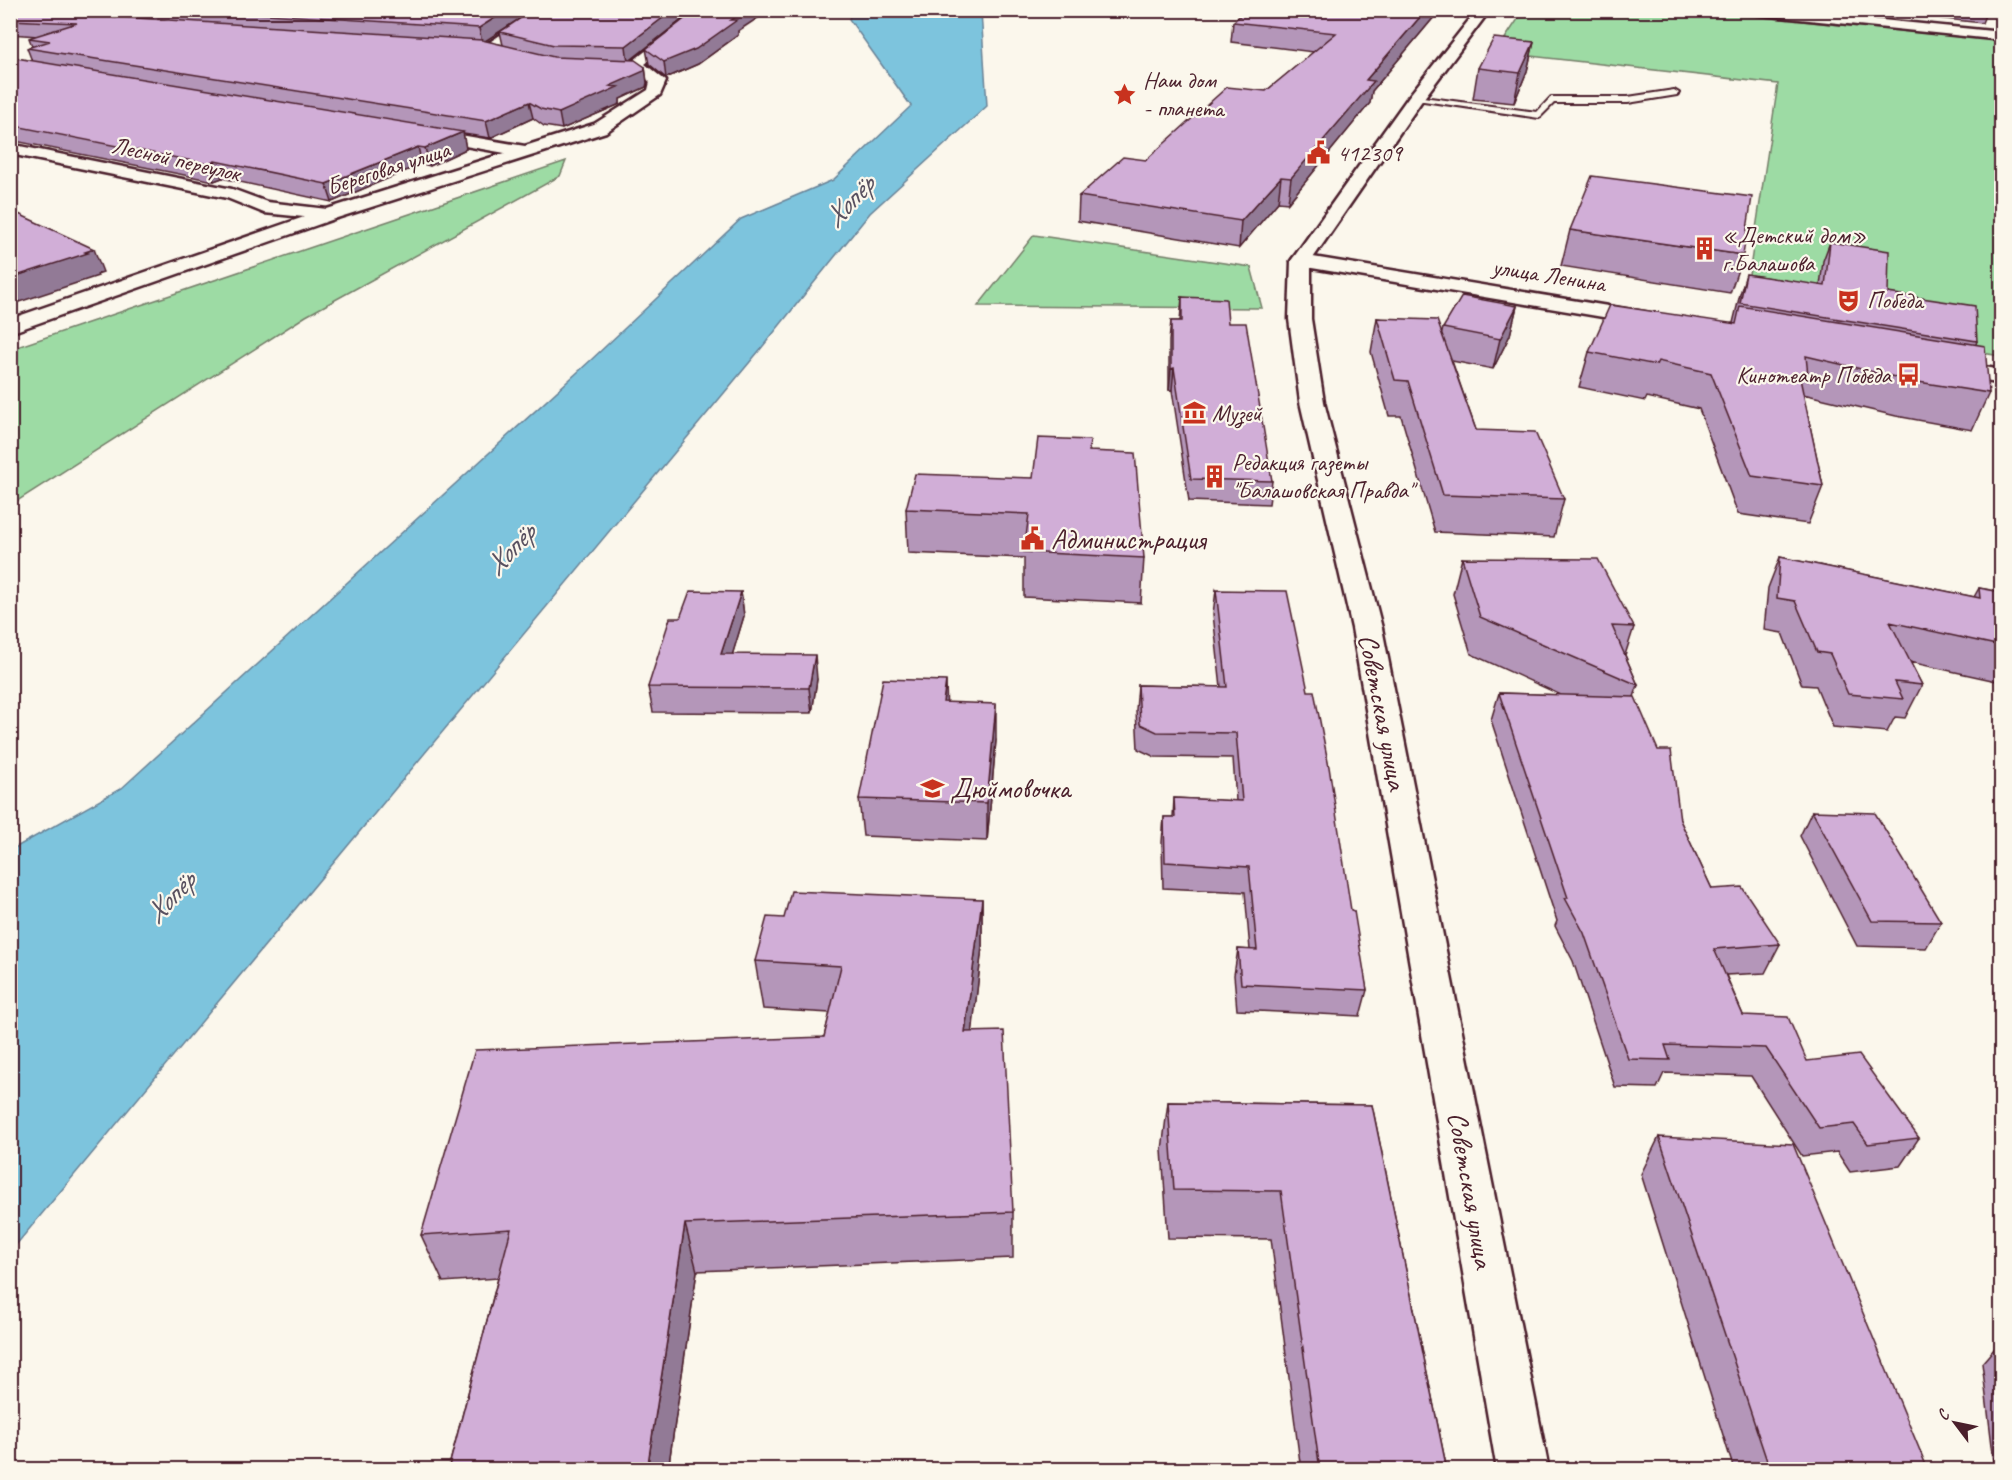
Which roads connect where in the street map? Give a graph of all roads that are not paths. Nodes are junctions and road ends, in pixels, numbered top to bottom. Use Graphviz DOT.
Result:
graph roads {
  1 [pos="548,10"];
  2 [pos="707,10"];
  3 [pos="1484,10"];
  4 [pos="1742,10"];
  5 [pos="2001,36"];
  6 [pos="505,53"];
  7 [pos="620,68"];
  8 [pos="640,68"];
  9 [pos="1674,93"];
  10 [pos="1415,99"];
  11 [pos="408,131"];
  12 [pos="10,149"];
  13 [pos="525,151"];
  14 [pos="330,214"];
  15 [pos="1301,261"];
  16 [pos="1674,323"];
  17 [pos="10,327"];
  18 [pos="1920,363"];
  19 [pos="2001,377"];
  20 [pos="1523,1470"];
  1 -- 6 [label="street"];
  2 -- 8 [label="street"];
  3 -- 10 [label="street"];
  4 -- 5 [label="street"];
  7 -- 8 [label="street"];
  8 -- 13 [label="street, Береговая улица"];
  9 -- 10 [label="lane"];
  10 -- 15 [label="street"];
  11 -- 13 [label="street"];
  12 -- 14 [label="street, Лесной переулок"];
  13 -- 14 [label="street, Береговая улица"];
  14 -- 17 [label="street, Береговая улица"];
  15 -- 16 [label="street, улица Ленина"];
  15 -- 20 [label="street, Советская улица"];
  18 -- 19 [label="street"];
}
